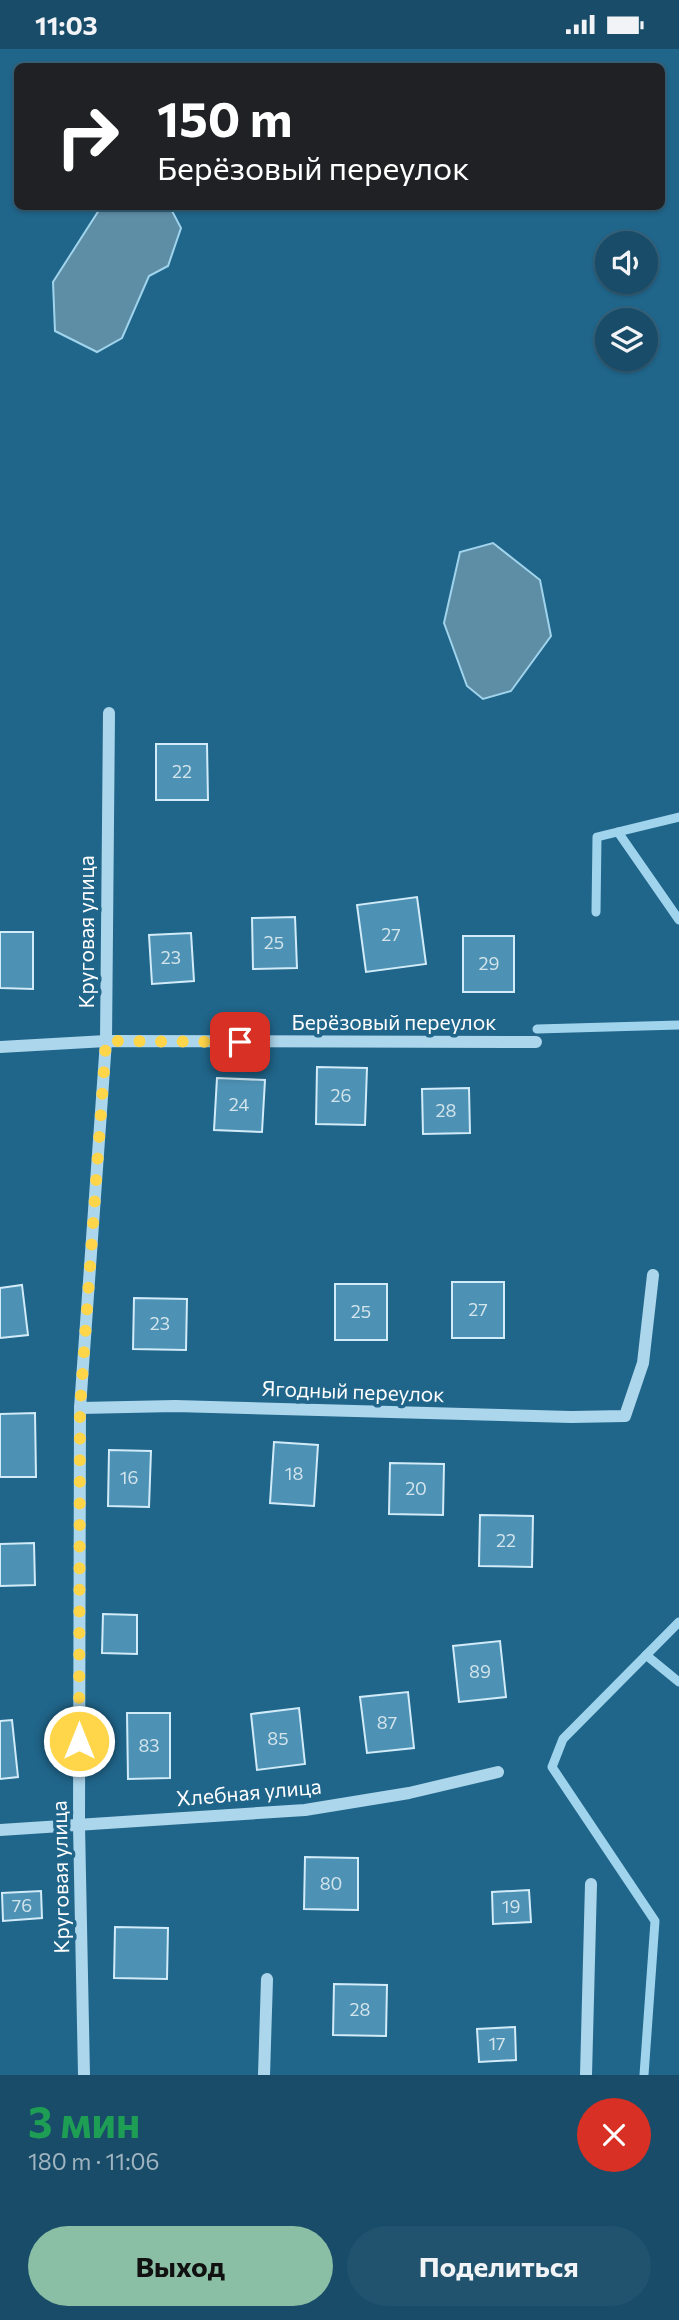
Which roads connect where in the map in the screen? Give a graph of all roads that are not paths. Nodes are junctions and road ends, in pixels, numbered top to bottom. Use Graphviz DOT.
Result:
graph roads {
  1 [pos="109,713"];
  2 [pos="106,1041"];
  3 [pos="536,1042"];
  4 [pos="0,1047"];
  5 [pos="653,1275"];
  6 [pos="80,1408"];
  7 [pos="498,1772"];
  8 [pos="79,1825"];
  9 [pos="0,1830"];
  10 [pos="591,1884"];
  11 [pos="267,1979"];
  12 [pos="84,2075"];
  13 [pos="264,2075"];
  14 [pos="586,2075"];
  1 -- 2 [label="street, Круговая улица"];
  2 -- 3 [label="street, Берёзовый переулок"];
  2 -- 4 [label="street, Берёзовый переулок"];
  2 -- 6 [label="street, Круговая улица"];
  5 -- 6 [label="street, Ягодный переулок"];
  6 -- 8 [label="street, Круговая улица"];
  7 -- 8 [label="street, Хлебная улица"];
  8 -- 9 [label="street, Хлебная улица"];
  8 -- 12 [label="street, Круговая улица"];
  10 -- 14 [label="street"];
  11 -- 13 [label="street"];
}
